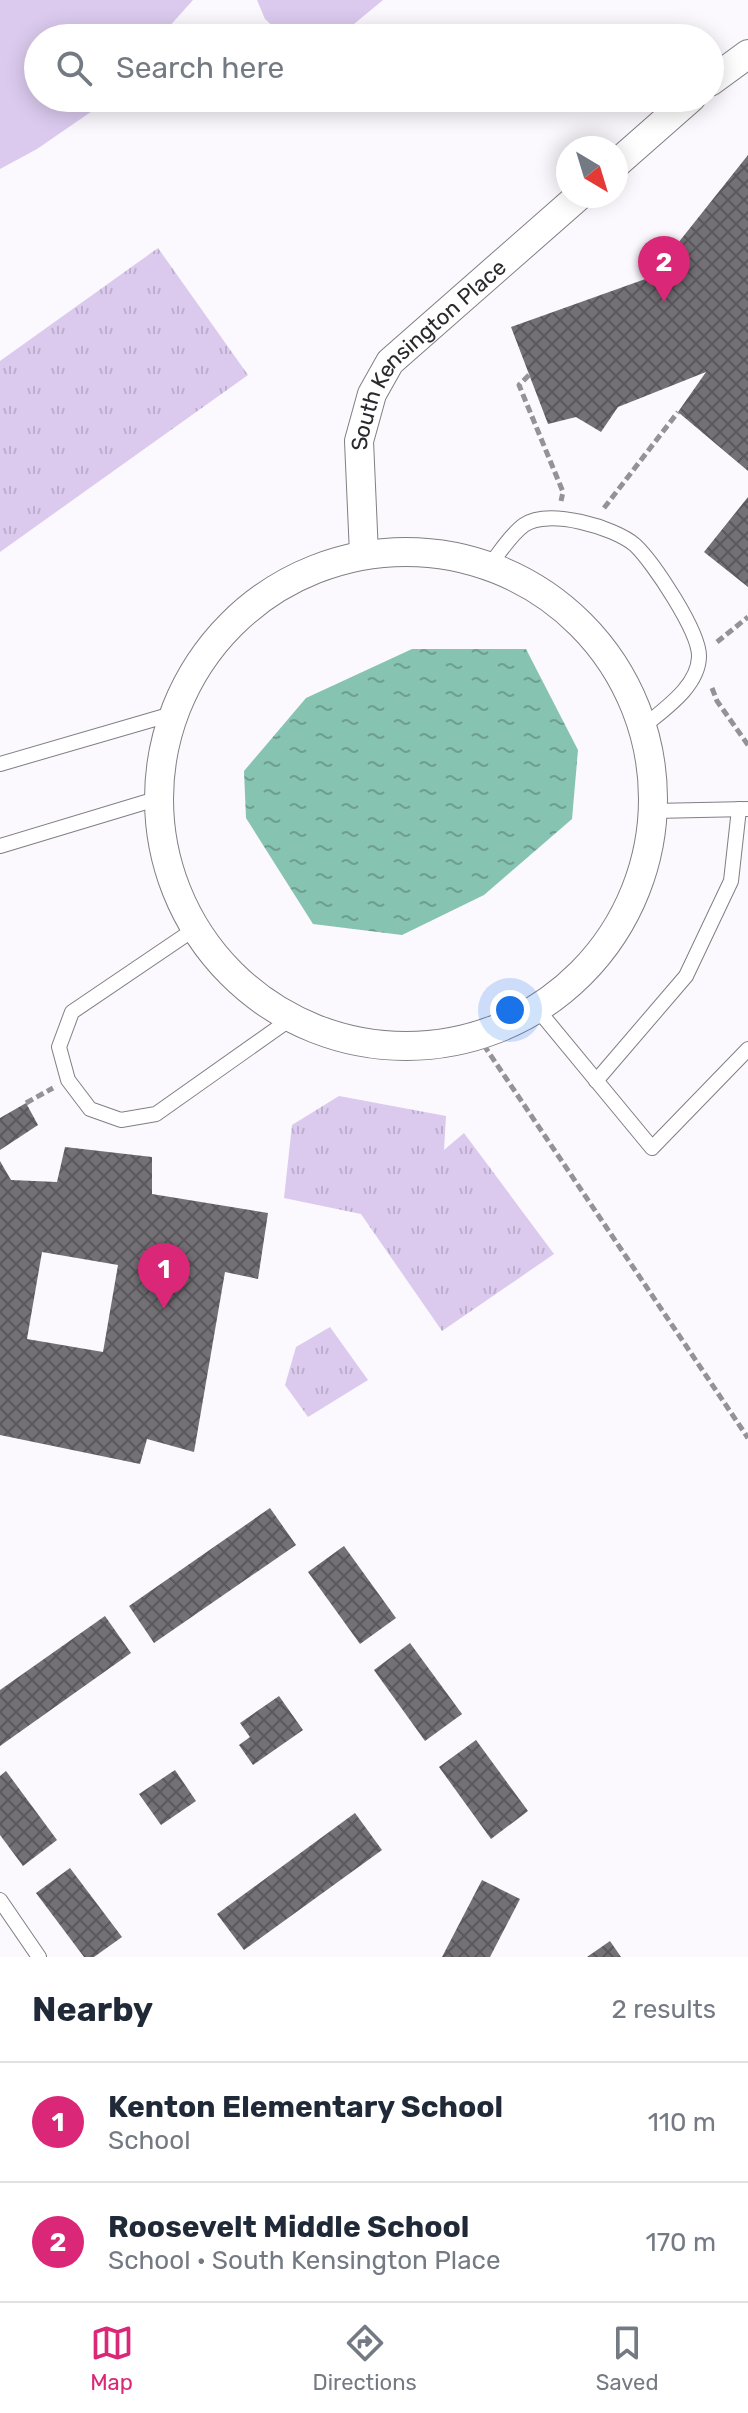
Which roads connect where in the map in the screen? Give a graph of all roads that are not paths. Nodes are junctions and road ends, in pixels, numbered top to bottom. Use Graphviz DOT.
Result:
graph roads {
  1 [pos="748,54"];
  2 [pos="724,72"];
  3 [pos="675,112"];
  4 [pos="628,153"];
  5 [pos="565,208"];
  6 [pos="364,554"];
  7 [pos="488,567"];
  8 [pos="172,714"];
  9 [pos="643,727"];
  10 [pos="0,764"];
  11 [pos="156,799"];
  12 [pos="744,809"];
  13 [pos="653,811"];
  14 [pos="0,846"];
  15 [pos="196,928"];
  16 [pos="538,1010"];
  17 [pos="289,1020"];
  18 [pos="748,1049"];
  19 [pos="596,1081"];
  20 [pos="0,1900"];
  21 [pos="39,1957"];
  1 -- 2 [label="street"];
  3 -- 4 [label="street"];
  5 -- 6 [label="street, South Kensington Place"];
  6 -- 7 [label="street"];
  6 -- 8 [label="street"];
  7 -- 9 [label="street"];
  7 -- 9 [label="lane"];
  8 -- 10 [label="lane"];
  8 -- 11 [label="street"];
  9 -- 13 [label="street"];
  11 -- 14 [label="lane"];
  11 -- 15 [label="street"];
  12 -- 13 [label="lane"];
  12 -- 19 [label="lane"];
  13 -- 16 [label="street"];
  15 -- 17 [label="street"];
  15 -- 17 [label="lane"];
  16 -- 17 [label="street"];
  16 -- 19 [label="lane"];
  18 -- 19 [label="lane"];
  20 -- 21 [label="lane"];
}
